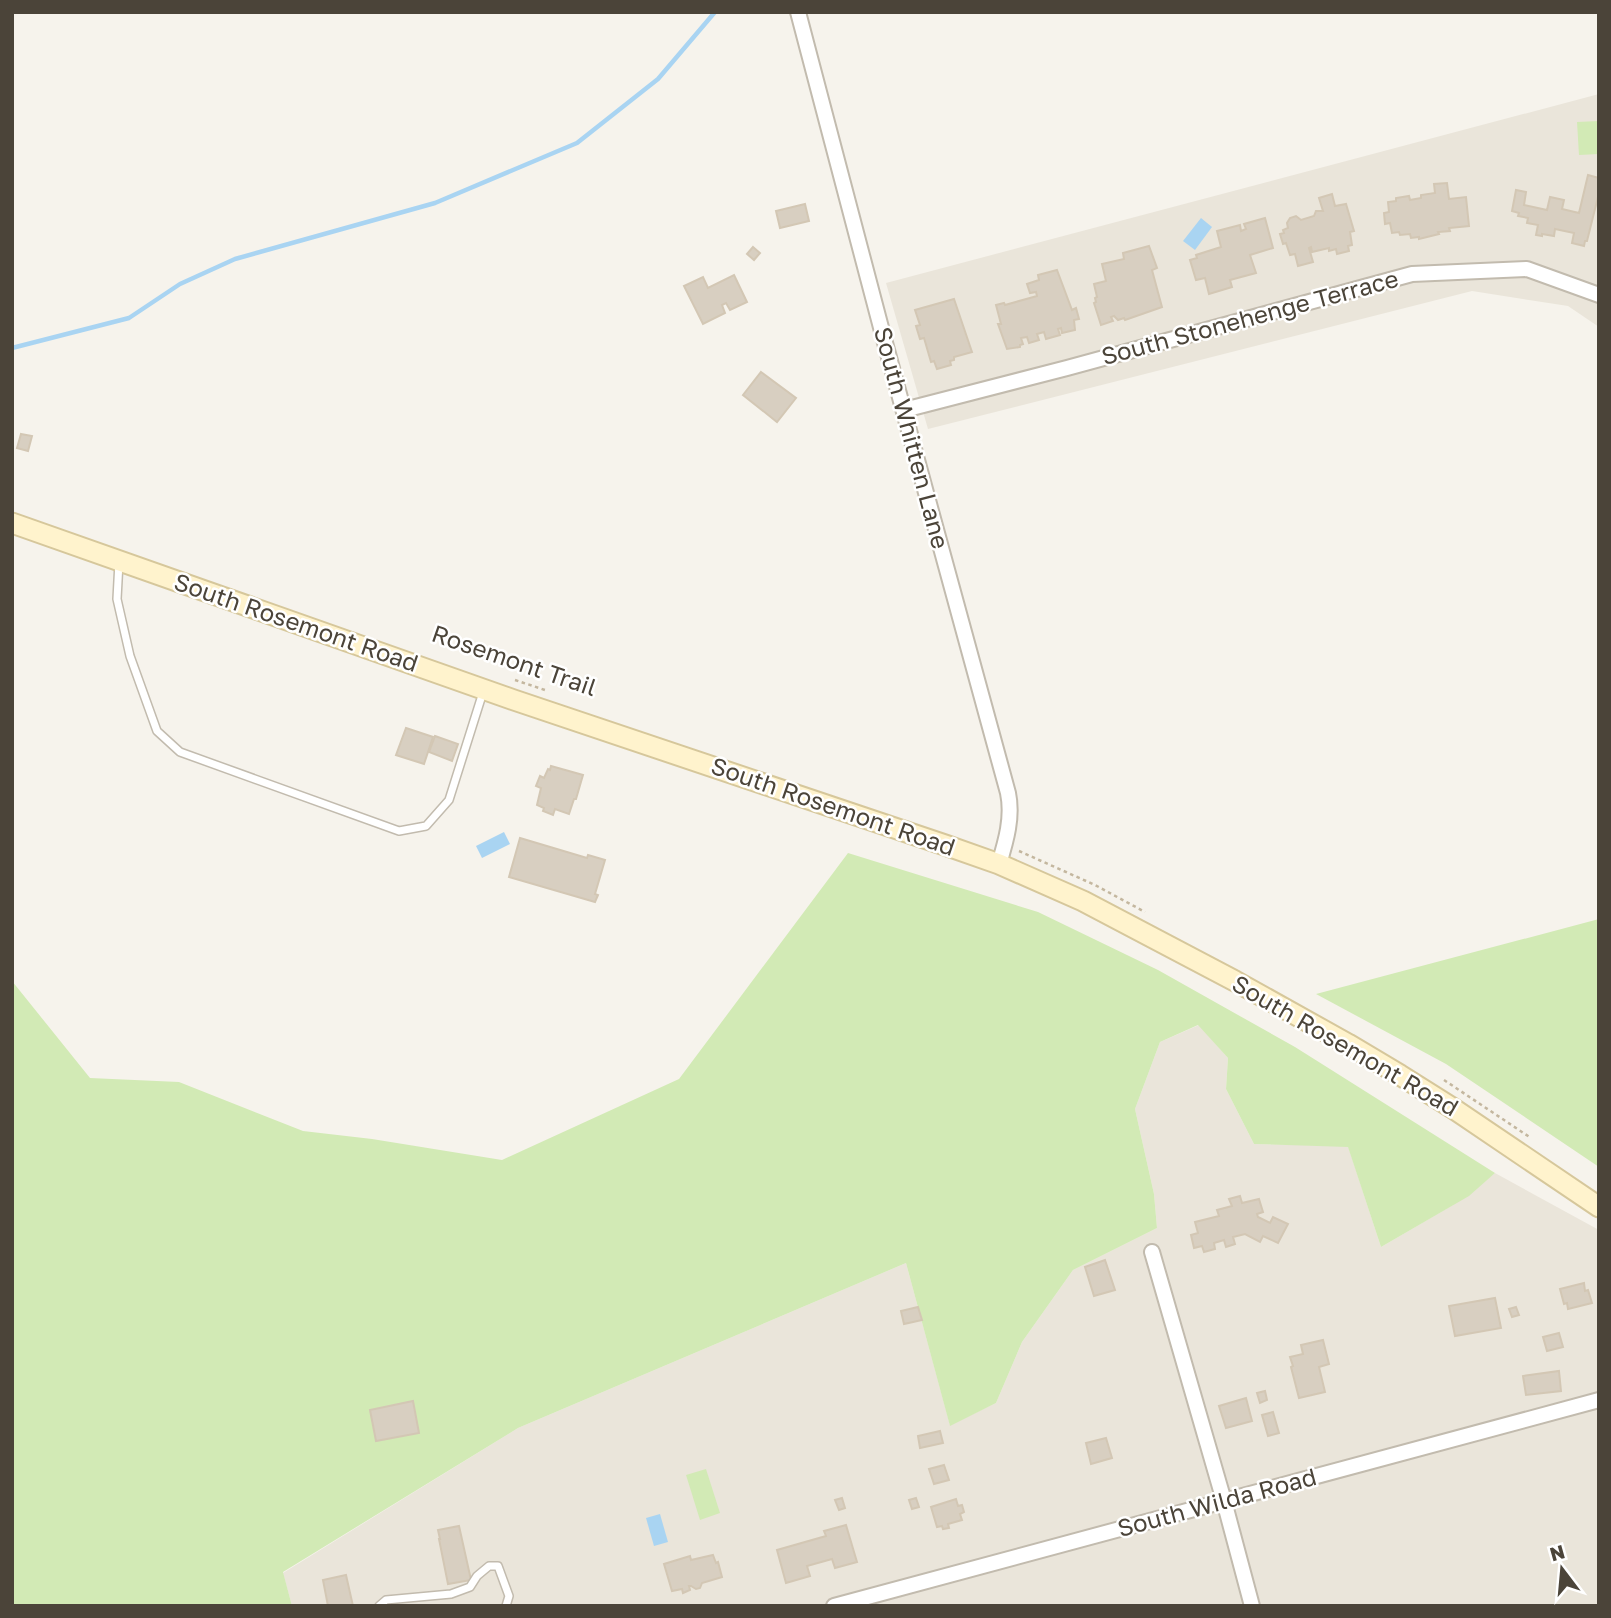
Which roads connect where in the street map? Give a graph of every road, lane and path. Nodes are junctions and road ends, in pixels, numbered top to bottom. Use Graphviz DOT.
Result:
graph roads {
  1 [pos="798,12"];
  2 [pos="1599,295"];
  3 [pos="904,410"];
  4 [pos="12,523"];
  5 [pos="120,561"];
  6 [pos="507,678"];
  7 [pos="484,689"];
  8 [pos="548,691"];
  9 [pos="999,864"];
  10 [pos="1599,1207"];
  11 [pos="1152,1252"];
  12 [pos="1599,1400"];
  13 [pos="1224,1501"];
  14 [pos="379,1606"];
  15 [pos="506,1606"];
  16 [pos="834,1606"];
  17 [pos="1252,1606"];
  1 -- 3 [label="street, South Whitten Lane"];
  2 -- 3 [label="street, South Stonehenge Terrace"];
  3 -- 9 [label="street, South Whitten Lane"];
  4 -- 5 [label="main road, South Rosemont Road"];
  5 -- 7 [label="main road, South Rosemont Road"];
  5 -- 7 [label="lane"];
  6 -- 8 [label="path, Rosemont Trail"];
  7 -- 9 [label="main road, South Rosemont Road"];
  9 -- 10 [label="main road, South Rosemont Road"];
  11 -- 13 [label="street"];
  12 -- 13 [label="street, South Wilda Road"];
  13 -- 16 [label="street, South Wilda Road"];
  13 -- 17 [label="street"];
  14 -- 15 [label="lane"];
}
